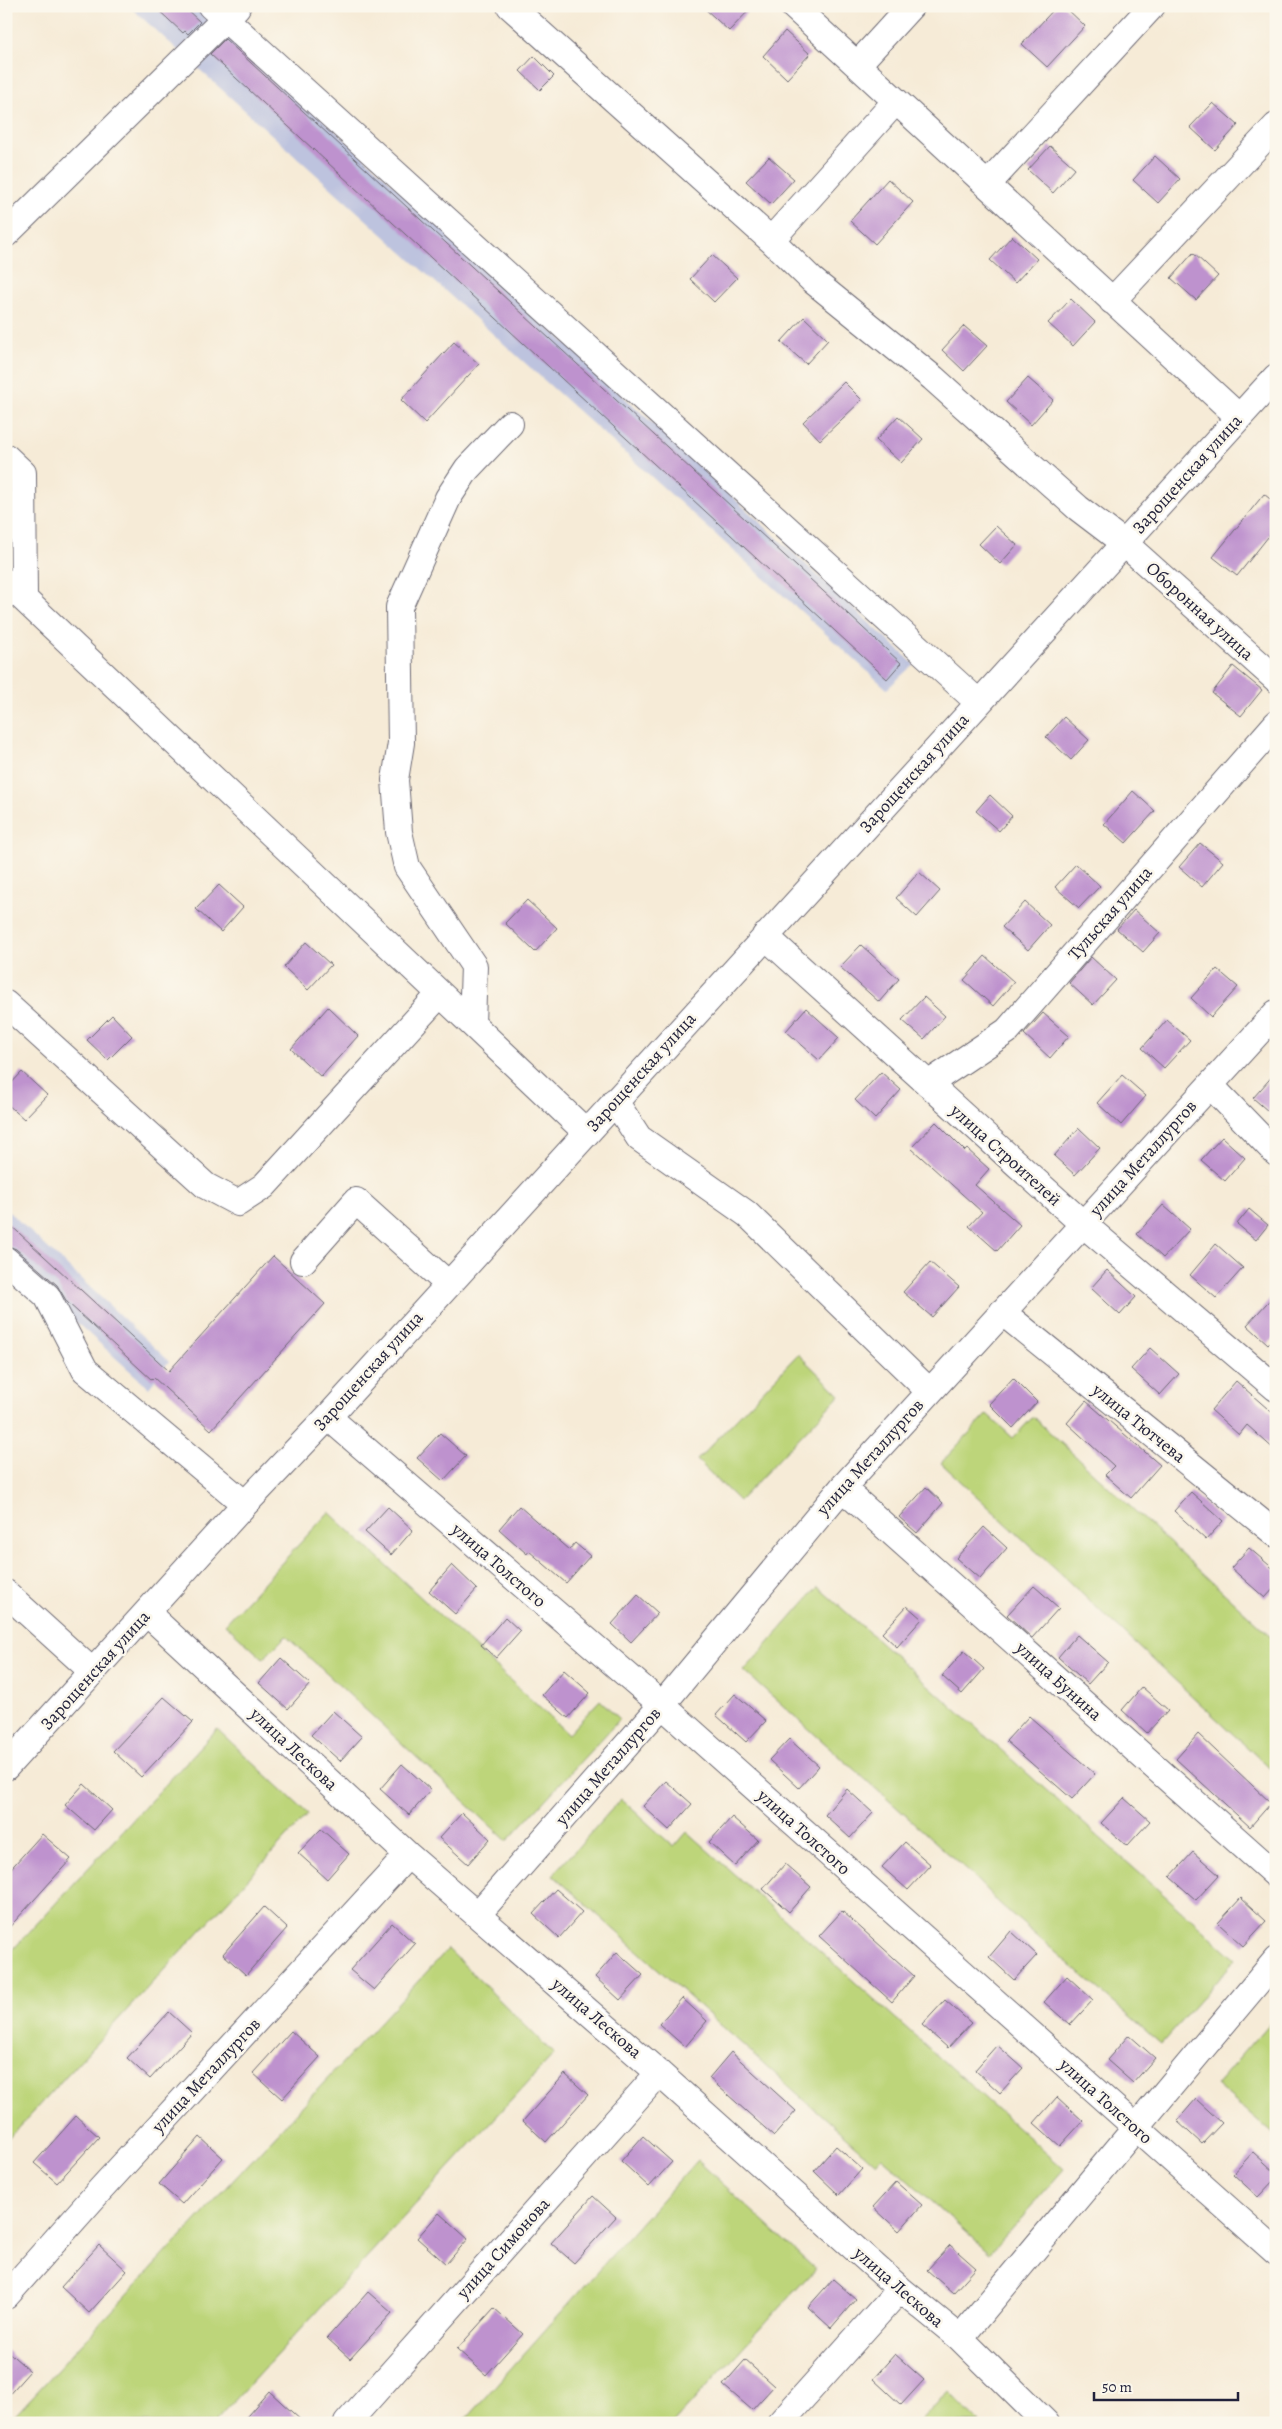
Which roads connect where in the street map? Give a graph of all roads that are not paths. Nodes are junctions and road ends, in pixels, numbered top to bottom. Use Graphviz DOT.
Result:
graph roads {
  1 [pos="510,6"];
  2 [pos="793,6"];
  3 [pos="910,6"];
  4 [pos="1152,6"];
  5 [pos="224,11"];
  6 [pos="857,65"];
  7 [pos="896,101"];
  8 [pos="1276,126"];
  9 [pos="987,185"];
  10 [pos="6,234"];
  11 [pos="771,240"];
  12 [pos="1112,300"];
  13 [pos="1276,377"];
  14 [pos="1239,417"];
  15 [pos="510,424"];
  16 [pos="6,457"];
  17 [pos="1124,543"];
  18 [pos="15,590"];
  19 [pos="1276,680"];
  20 [pos="978,702"];
  21 [pos="1276,724"];
  22 [pos="765,936"];
  23 [pos="440,994"];
  24 [pos="6,1004"];
  25 [pos="1276,1013"];
  26 [pos="472,1024"];
  27 [pos="928,1084"];
  28 [pos="1210,1085"];
  29 [pos="615,1101"];
  30 [pos="586,1132"];
  31 [pos="1276,1153"];
  32 [pos="1082,1224"];
  33 [pos="6,1260"];
  34 [pos="303,1261"];
  35 [pos="448,1284"];
  36 [pos="1002,1312"];
  37 [pos="1276,1388"];
  38 [pos="929,1391"];
  39 [pos="328,1416"];
  40 [pos="842,1488"];
  41 [pos="245,1504"];
  42 [pos="1276,1534"];
  43 [pos="6,1593"];
  44 [pos="147,1613"];
  45 [pos="93,1672"];
  46 [pos="662,1705"];
  47 [pos="6,1768"];
  48 [pos="408,1855"];
  49 [pos="1276,1875"];
  50 [pos="478,1914"];
  51 [pos="1276,1960"];
  52 [pos="659,2073"];
  53 [pos="1135,2127"];
  54 [pos="1276,2252"];
  55 [pos="900,2289"];
  56 [pos="6,2296"];
  57 [pos="960,2338"];
  58 [pos="347,2423"];
  59 [pos="780,2423"];
  60 [pos="1046,2423"];
  1 -- 11 [label="street, Оборонная улица"];
  2 -- 6 [label="street"];
  3 -- 6 [label="street"];
  4 -- 9 [label="street"];
  5 -- 10 [label="street"];
  5 -- 20 [label="street"];
  6 -- 7 [label="street"];
  7 -- 9 [label="street"];
  7 -- 11 [label="street"];
  8 -- 12 [label="street"];
  9 -- 12 [label="street"];
  11 -- 17 [label="street, Оборонная улица"];
  12 -- 14 [label="street"];
  13 -- 14 [label="street, Зарощенская улица"];
  14 -- 17 [label="street, Зарощенская улица"];
  15 -- 26 [label="street"];
  16 -- 18 [label="street"];
  17 -- 19 [label="street, Оборонная улица"];
  17 -- 20 [label="street, Зарощенская улица"];
  18 -- 23 [label="street"];
  20 -- 22 [label="street, Зарощенская улица"];
  21 -- 27 [label="street, Тульская улица"];
  22 -- 27 [label="street, улица Строителей"];
  22 -- 29 [label="street, Зарощенская улица"];
  23 -- 24 [label="street"];
  23 -- 26 [label="street"];
  25 -- 28 [label="street, улица Металлургов"];
  26 -- 30 [label="street"];
  27 -- 32 [label="street, улица Строителей"];
  28 -- 31 [label="street"];
  28 -- 32 [label="street, улица Металлургов"];
  29 -- 30 [label="street, Зарощенская улица"];
  29 -- 38 [label="street"];
  30 -- 35 [label="street, Зарощенская улица"];
  32 -- 36 [label="street, улица Металлургов"];
  32 -- 37 [label="street, улица Строителей"];
  33 -- 41 [label="street"];
  34 -- 35 [label="street"];
  35 -- 39 [label="street, Зарощенская улица"];
  36 -- 38 [label="street, улица Металлургов"];
  36 -- 42 [label="street, улица Тютчева"];
  38 -- 40 [label="street, улица Металлургов"];
  39 -- 41 [label="street, Зарощенская улица"];
  39 -- 46 [label="street, улица Толстого"];
  40 -- 46 [label="street, улица Металлургов"];
  40 -- 49 [label="street, улица Бунина"];
  41 -- 44 [label="street, Зарощенская улица"];
  43 -- 45 [label="street"];
  44 -- 45 [label="street, Зарощенская улица"];
  44 -- 48 [label="street, улица Лескова"];
  45 -- 47 [label="street, Зарощенская улица"];
  46 -- 50 [label="street, улица Металлургов"];
  46 -- 53 [label="street, улица Толстого"];
  48 -- 50 [label="street, улица Лескова"];
  48 -- 56 [label="street, улица Металлургов"];
  50 -- 52 [label="street, улица Лескова"];
  51 -- 53 [label="street"];
  52 -- 55 [label="street, улица Лескова"];
  52 -- 58 [label="street, улица Симонова"];
  53 -- 54 [label="street, улица Толстого"];
  53 -- 57 [label="street"];
  55 -- 57 [label="street, улица Лескова"];
  55 -- 59 [label="street"];
  57 -- 60 [label="street, улица Лескова"];
}
